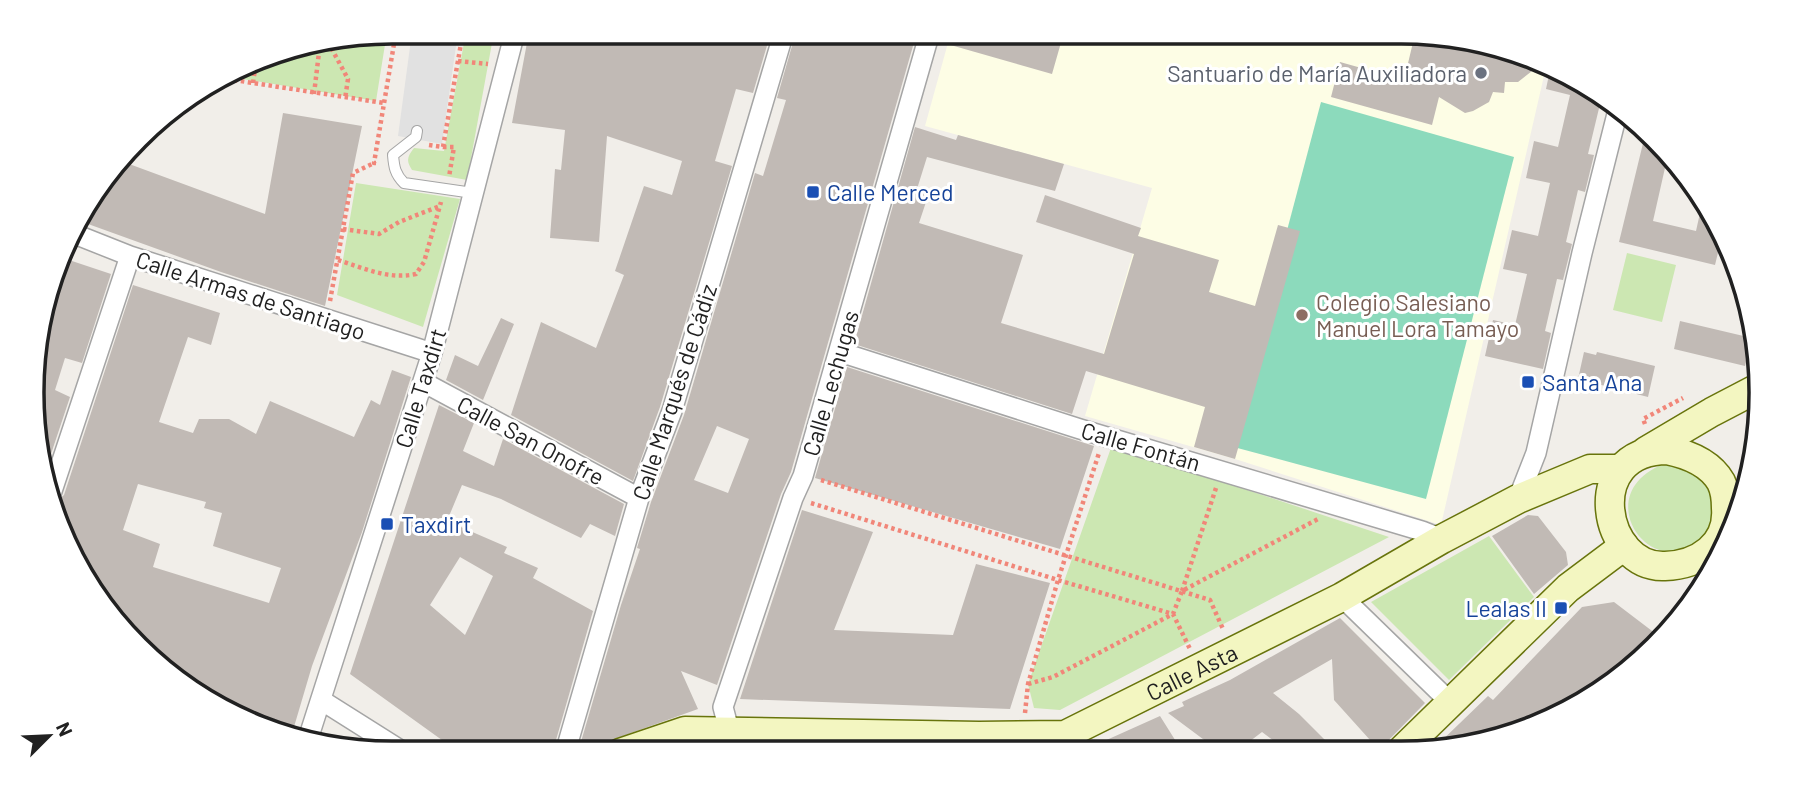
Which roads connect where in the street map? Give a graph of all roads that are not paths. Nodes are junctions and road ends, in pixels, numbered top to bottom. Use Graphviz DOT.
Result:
graph roads {
  1 [pos="512,44"];
  2 [pos="780,44"];
  3 [pos="927,44"];
  4 [pos="1616,118"];
  5 [pos="418,131"];
  6 [pos="473,193"];
  7 [pos="81,236"];
  8 [pos="130,256"];
  9 [pos="840,352"];
  10 [pos="432,353"];
  11 [pos="423,382"];
  12 [pos="1749,393"];
  13 [pos="1647,440"];
  14 [pos="1620,469"];
  15 [pos="55,481"];
  16 [pos="1733,489"];
  17 [pos="639,498"];
  18 [pos="1518,499"];
  19 [pos="1727,515"];
  20 [pos="1442,539"];
  21 [pos="1624,547"];
  22 [pos="1712,549"];
  23 [pos="1342,597"];
  24 [pos="321,700"];
  25 [pos="1450,702"];
  26 [pos="729,730"];
  27 [pos="311,731"];
  28 [pos="386,741"];
  29 [pos="568,741"];
  30 [pos="654,741"];
  31 [pos="832,741"];
  32 [pos="985,741"];
  33 [pos="1412,741"];
  1 -- 6 [label="street, Calle Taxdirt"];
  2 -- 17 [label="street, Calle Marqués de Cádiz"];
  3 -- 9 [label="street, Calle Lechugas"];
  4 -- 18 [label="street"];
  5 -- 6 [label="lane"];
  6 -- 10 [label="street, Calle Taxdirt"];
  7 -- 8 [label="street, Calle Armas de Santiago"];
  8 -- 10 [label="street, Calle Armas de Santiago"];
  8 -- 15 [label="street"];
  9 -- 20 [label="street, Calle Fontán"];
  9 -- 26 [label="street, Calle Lechugas"];
  10 -- 11 [label="street, Calle Taxdirt"];
  11 -- 17 [label="street, Calle San Onofre"];
  11 -- 24 [label="street, Calle Taxdirt"];
  12 -- 13 [label="street"];
  13 -- 14 [label="street"];
  13 -- 16 [label="street"];
  14 -- 18 [label="street, Calle Asta"];
  14 -- 21 [label="street"];
  16 -- 19 [label="street"];
  17 -- 29 [label="street, Calle Marqués de Cádiz"];
  18 -- 20 [label="street, Calle Asta"];
  20 -- 23 [label="street, Calle Asta"];
  21 -- 22 [label="street"];
  21 -- 25 [label="street"];
  23 -- 25 [label="street"];
  23 -- 32 [label="street, Calle Asta"];
  24 -- 27 [label="street, Calle Taxdirt"];
  24 -- 28 [label="street"];
  25 -- 33 [label="street"];
  26 -- 30 [label="street, Calle Asta"];
  26 -- 31 [label="street, Calle Asta"];
}
